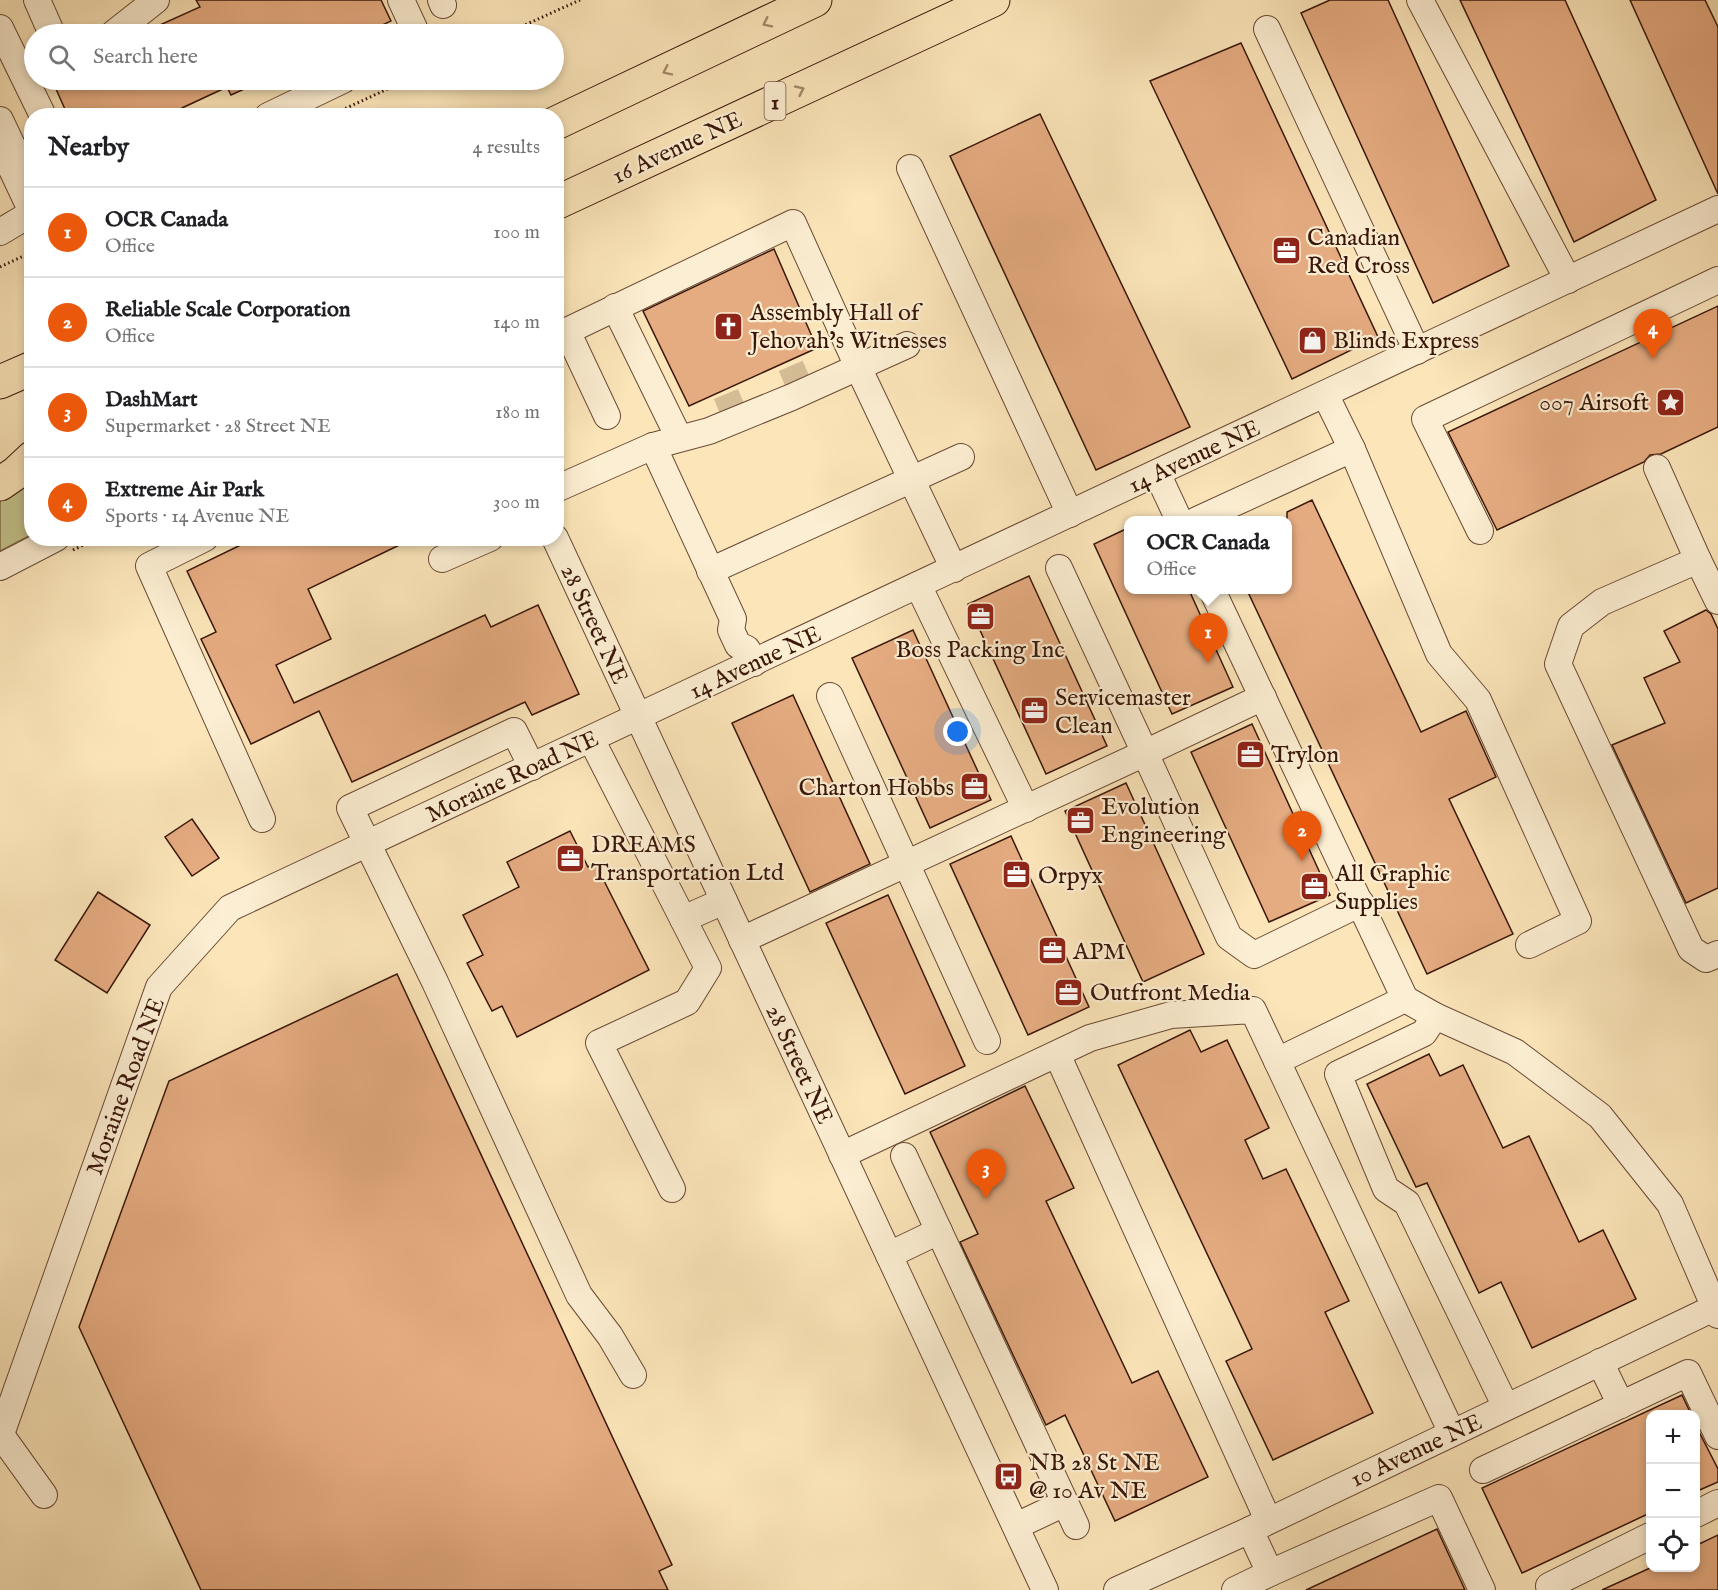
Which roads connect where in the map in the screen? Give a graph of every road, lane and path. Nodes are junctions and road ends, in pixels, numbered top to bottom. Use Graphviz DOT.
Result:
graph roads {
  1 [pos="37,0"];
  2 [pos="156,0"];
  3 [pos="401,0"];
  4 [pos="580,0"];
  5 [pos="815,0"];
  6 [pos="993,0"];
  7 [pos="1420,0"];
  8 [pos="48,24"];
  9 [pos="126,24"];
  10 [pos="412,24"];
  11 [pos="527,24"];
  12 [pos="0,28"];
  13 [pos="1267,29"];
  14 [pos="24,68"];
  15 [pos="35,90"];
  16 [pos="322,90"];
  17 [pos="385,90"];
  18 [pos="40,108"];
  19 [pos="285,108"];
  20 [pos="346,108"];
  21 [pos="564,119"];
  22 [pos="0,120"];
  23 [pos="0,144"];
  24 [pos="910,168"];
  25 [pos="24,169"];
  26 [pos="0,172"];
  27 [pos="564,199"];
  28 [pos="24,204"];
  29 [pos="24,208"];
  30 [pos="1718,209"];
  31 [pos="24,217"];
  32 [pos="0,232"];
  33 [pos="24,256"];
  34 [pos="0,267"];
  35 [pos="1568,280"];
  36 [pos="1718,280"];
  37 [pos="615,308"];
  38 [pos="907,345"];
  39 [pos="1417,351"];
  40 [pos="850,371"];
  41 [pos="809,372"];
  42 [pos="784,383"];
  43 [pos="1325,394"];
  44 [pos="745,400"];
  45 [pos="607,416"];
  46 [pos="679,438"];
  47 [pos="653,446"];
  48 [pos="1352,449"];
  49 [pos="24,452"];
  50 [pos="961,457"];
  51 [pos="0,463"];
  52 [pos="24,465"];
  53 [pos="1657,468"];
  54 [pos="1156,473"];
  55 [pos="912,479"];
  56 [pos="0,484"];
  57 [pos="564,485"];
  58 [pos="1070,514"];
  59 [pos="1177,516"];
  60 [pos="1206,516"];
  61 [pos="1480,531"];
  62 [pos="41,546"];
  63 [pos="189,546"];
  64 [pos="471,546"];
  65 [pos="559,546"];
  66 [pos="442,559"];
  67 [pos="1698,560"];
  68 [pos="0,567"];
  69 [pos="1059,568"];
  70 [pos="954,569"];
  71 [pos="710,572"];
  72 [pos="918,585"];
  73 [pos="1214,594"];
  74 [pos="1718,601"];
  75 [pos="750,656"];
  76 [pos="830,696"];
  77 [pos="1263,697"];
  78 [pos="638,717"];
  79 [pos="591,739"];
  80 [pos="1145,753"];
  81 [pos="532,767"];
  82 [pos="1026,809"];
  83 [pos="262,819"];
  84 [pos="368,843"];
  85 [pos="907,864"];
  86 [pos="724,901"];
  87 [pos="1361,903"];
  88 [pos="683,919"];
  89 [pos="742,940"];
  90 [pos="1529,945"];
  91 [pos="1718,954"];
  92 [pos="1405,999"];
  93 [pos="1435,1016"];
  94 [pos="987,1041"];
  95 [pos="1057,1054"];
  96 [pos="1277,1061"];
  97 [pos="842,1155"];
  98 [pos="904,1156"];
  99 [pos="672,1190"];
  100 [pos="939,1231"];
  101 [pos="889,1255"];
  102 [pos="1716,1311"];
  103 [pos="1600,1362"];
  104 [pos="633,1375"];
  105 [pos="1621,1405"];
  106 [pos="1506,1407"];
  107 [pos="1452,1433"];
  108 [pos="0,1436"];
  109 [pos="1718,1436"];
  110 [pos="1483,1470"];
  111 [pos="44,1495"];
  112 [pos="1065,1503"];
  113 [pos="1718,1503"];
  114 [pos="1700,1512"];
  115 [pos="1259,1525"];
  116 [pos="1076,1526"];
  117 [pos="1016,1527"];
  118 [pos="1646,1538"];
  119 [pos="1270,1573"];
  120 [pos="1045,1590"];
  121 [pos="1117,1590"];
  122 [pos="1235,1590"];
  123 [pos="1482,1590"];
  124 [pos="1551,1590"];
  1 -- 8 [label="street"];
  2 -- 9 [label="street"];
  3 -- 10 [label="street"];
  4 -- 11 [label="path"];
  5 -- 21 [label="highway, one-way"];
  27 -- 6 [label="highway, 16 Avenue NE / 1, one-way"];
  7 -- 35 [label="street"];
  12 -- 14 [label="street"];
  13 -- 39 [label="street"];
  15 -- 18 [label="street"];
  16 -- 19 [label="street"];
  17 -- 20 [label="path"];
  22 -- 25 [label="street"];
  23 -- 28 [label="street"];
  24 -- 58 [label="street"];
  26 -- 29 [label="street"];
  30 -- 35 [label="street, 14 Avenue NE"];
  31 -- 32 [label="street"];
  33 -- 34 [label="path"];
  35 -- 39 [label="street, 14 Avenue NE"];
  36 -- 61 [label="street"];
  37 -- 40 [label="street"];
  37 -- 45 [label="street"];
  37 -- 46 [label="street"];
  38 -- 40 [label="street"];
  39 -- 43 [label="street, 14 Avenue NE"];
  40 -- 41 [label="street"];
  40 -- 46 [label="street"];
  40 -- 55 [label="street"];
  42 -- 44 [label="street"];
  43 -- 48 [label="street"];
  43 -- 54 [label="street, 14 Avenue NE"];
  46 -- 47 [label="street"];
  47 -- 57 [label="street"];
  47 -- 71 [label="street"];
  48 -- 60 [label="street"];
  48 -- 90 [label="street"];
  49 -- 51 [label="highway"];
  50 -- 55 [label="street"];
  52 -- 56 [label="highway"];
  53 -- 67 [label="street"];
  54 -- 58 [label="street, 14 Avenue NE"];
  54 -- 59 [label="street"];
  55 -- 70 [label="street"];
  55 -- 71 [label="street"];
  58 -- 70 [label="street, 14 Avenue NE"];
  62 -- 68 [label="street"];
  63 -- 83 [label="street"];
  64 -- 66 [label="street"];
  65 -- 78 [label="street, 28 Street NE"];
  67 -- 74 [label="street"];
  67 -- 91 [label="street"];
  69 -- 80 [label="street"];
  70 -- 72 [label="street, 14 Avenue NE"];
  71 -- 75 [label="street"];
  72 -- 75 [label="street, 14 Avenue NE"];
  72 -- 82 [label="street"];
  73 -- 77 [label="street"];
  75 -- 78 [label="street, 14 Avenue NE"];
  76 -- 85 [label="street"];
  77 -- 80 [label="street"];
  77 -- 87 [label="street"];
  78 -- 79 [label="street, Moraine Road NE"];
  78 -- 86 [label="street, 28 Street NE"];
  79 -- 81 [label="street, Moraine Road NE"];
  79 -- 88 [label="street"];
  80 -- 82 [label="street"];
  80 -- 87 [label="street"];
  81 -- 84 [label="street, Moraine Road NE"];
  81 -- 84 [label="street"];
  82 -- 85 [label="street"];
  84 -- 104 [label="street"];
  84 -- 108 [label="street, Moraine Road NE"];
  85 -- 89 [label="street"];
  85 -- 94 [label="street"];
  86 -- 88 [label="street"];
  86 -- 89 [label="street, 28 Street NE"];
  87 -- 92 [label="street"];
  88 -- 99 [label="street"];
  89 -- 97 [label="street, 28 Street NE"];
  92 -- 93 [label="street"];
  92 -- 96 [label="street"];
  93 -- 102 [label="street"];
  93 -- 106 [label="street"];
  95 -- 96 [label="street"];
  95 -- 97 [label="street"];
  95 -- 115 [label="street"];
  96 -- 107 [label="street"];
  97 -- 101 [label="street, 28 Street NE"];
  98 -- 100 [label="street"];
  100 -- 101 [label="street"];
  100 -- 112 [label="street"];
  101 -- 117 [label="street, 28 Street NE"];
  102 -- 103 [label="street, 10 Avenue NE"];
  103 -- 105 [label="street"];
  103 -- 106 [label="street, 10 Avenue NE"];
  105 -- 109 [label="street"];
  105 -- 110 [label="street"];
  106 -- 107 [label="street, 10 Avenue NE"];
  107 -- 115 [label="street, 10 Avenue NE"];
  108 -- 111 [label="street"];
  112 -- 116 [label="street"];
  112 -- 117 [label="street"];
  113 -- 114 [label="street"];
  115 -- 119 [label="street"];
  115 -- 121 [label="street, 10 Avenue NE"];
  117 -- 120 [label="street, 28 Street NE"];
  118 -- 124 [label="street"];
  119 -- 122 [label="street"];
  119 -- 123 [label="street"];
}
